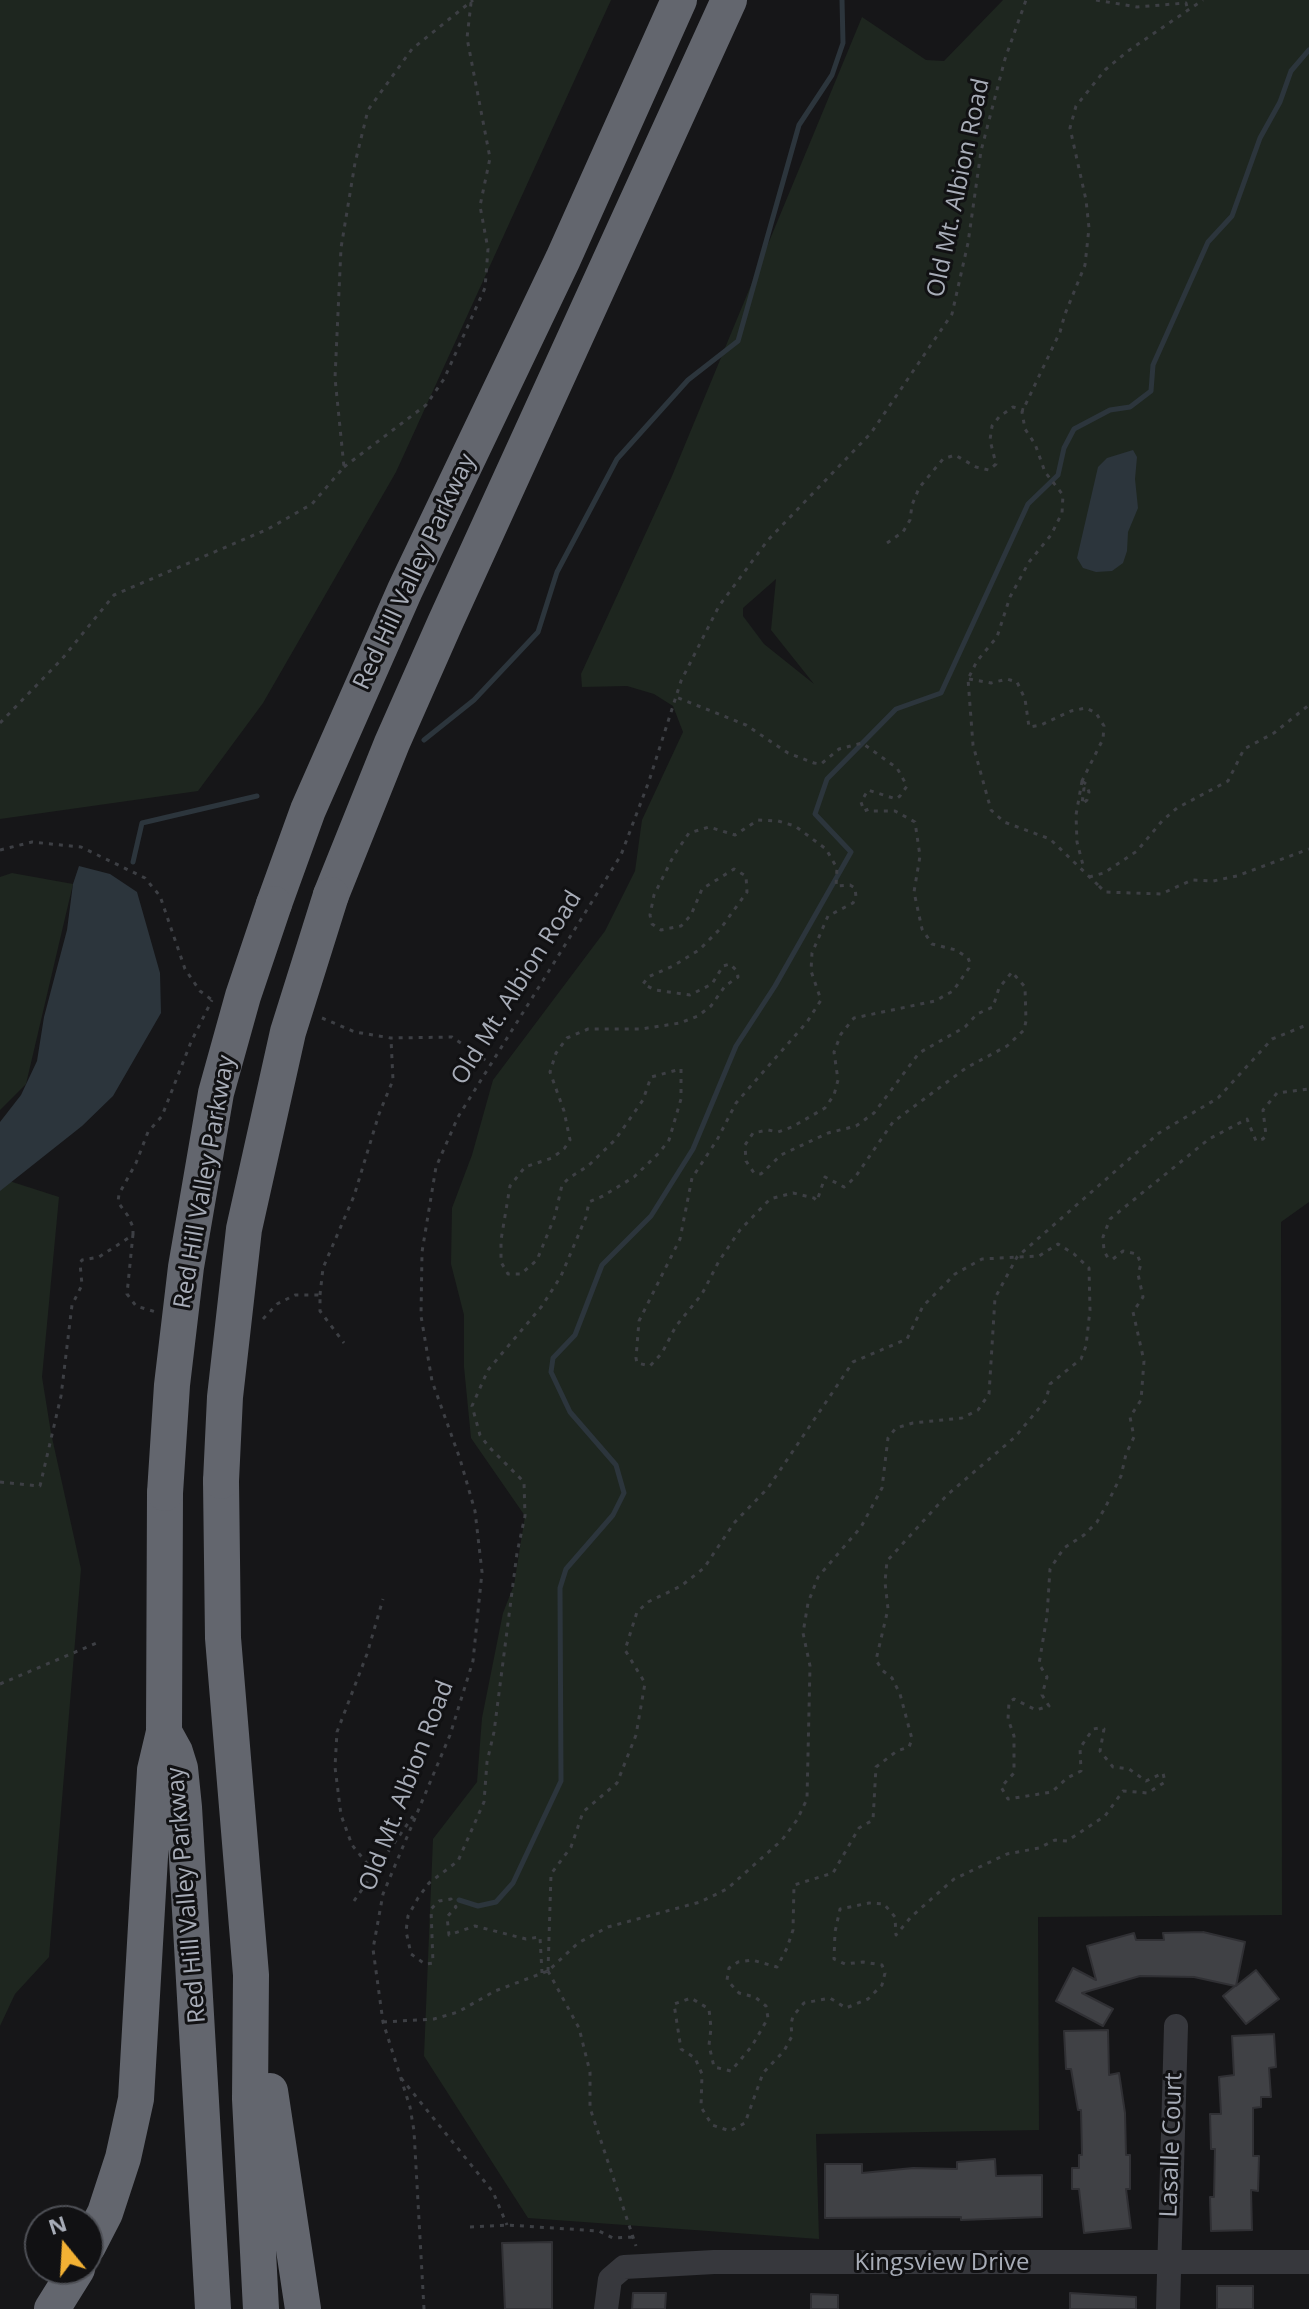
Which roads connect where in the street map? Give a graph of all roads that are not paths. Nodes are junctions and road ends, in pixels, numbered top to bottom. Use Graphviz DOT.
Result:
graph roads {
  1 [pos="679,0"];
  2 [pos="729,0"];
  3 [pos="164,1732"];
  4 [pos="251,1975"];
  5 [pos="1176,2026"];
  6 [pos="104,2215"];
  7 [pos="1309,2262"];
  8 [pos="1168,2264"];
  9 [pos="67,2285"];
  10 [pos="52,2309"];
  11 [pos="213,2309"];
  12 [pos="261,2309"];
  13 [pos="303,2309"];
  14 [pos="606,2309"];
  15 [pos="1168,2309"];
  1 -- 3 [label="highway, Red Hill Valley Parkway, bridge"];
  2 -- 4 [label="highway, Red Hill Valley Parkway, bridge"];
  3 -- 6 [label="highway"];
  3 -- 11 [label="highway, Red Hill Valley Parkway"];
  4 -- 12 [label="highway, Red Hill Valley Parkway"];
  4 -- 13 [label="highway"];
  5 -- 8 [label="street, Lasalle Court"];
  7 -- 8 [label="street, Kingsview Drive"];
  8 -- 14 [label="street, Kingsview Drive"];
  8 -- 15 [label="street, Lasalle Court"];
  9 -- 10 [label="highway"];
}
